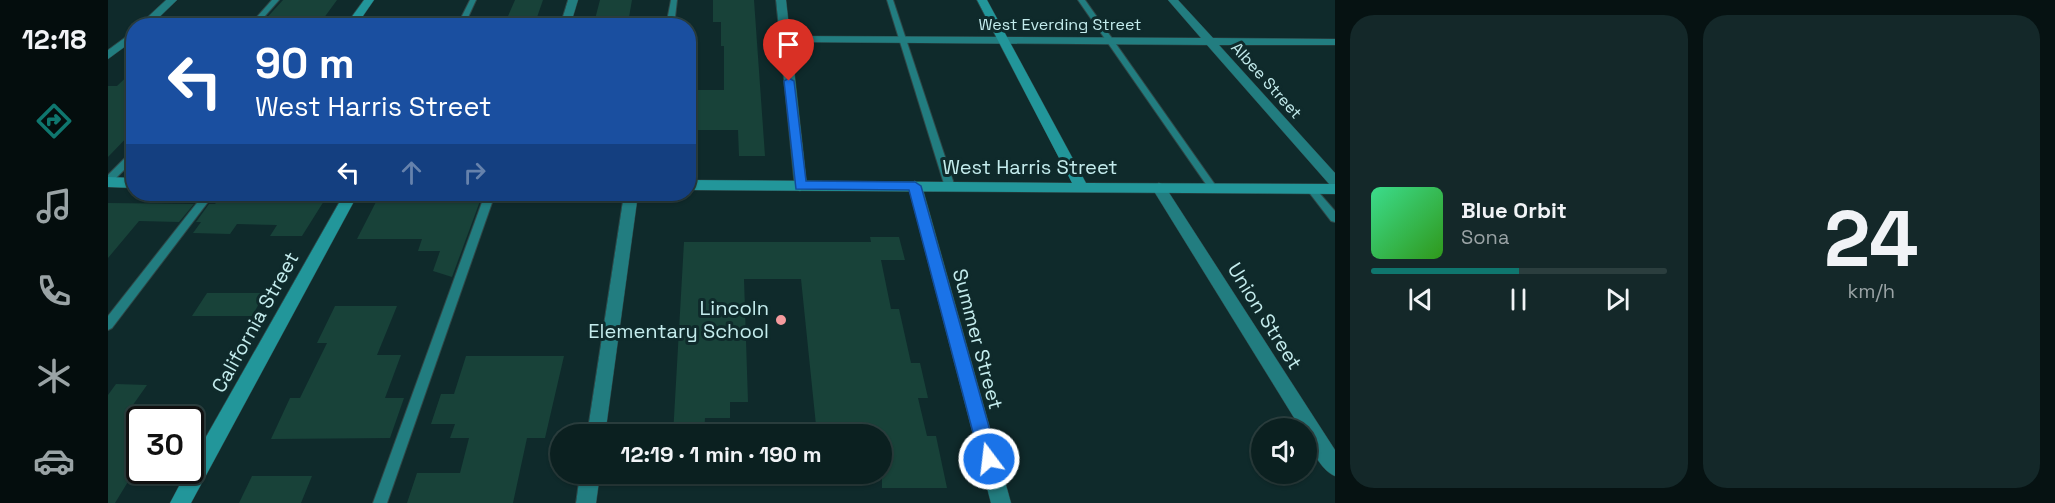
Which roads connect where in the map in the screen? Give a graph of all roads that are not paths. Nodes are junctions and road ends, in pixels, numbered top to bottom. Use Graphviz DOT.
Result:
graph roads {
  1 [pos="172,0"];
  2 [pos="276,0"];
  3 [pos="369,0"];
  4 [pos="473,0"];
  5 [pos="573,0"];
  6 [pos="674,0"];
  7 [pos="781,0"];
  8 [pos="890,0"];
  9 [pos="982,0"];
  10 [pos="1081,0"];
  11 [pos="1173,0"];
  12 [pos="152,18"];
  13 [pos="259,18"];
  14 [pos="356,18"];
  15 [pos="464,18"];
  16 [pos="567,18"];
  17 [pos="671,18"];
  18 [pos="785,39"];
  19 [pos="903,40"];
  20 [pos="1003,40"];
  21 [pos="1111,40"];
  22 [pos="126,41"];
  23 [pos="1210,41"];
  24 [pos="1335,42"];
  25 [pos="108,56"];
  26 [pos="126,163"];
  27 [pos="108,182"];
  28 [pos="1335,182"];
  29 [pos="126,183"];
  30 [pos="696,185"];
  31 [pos="800,186"];
  32 [pos="915,186"];
  33 [pos="950,187"];
  34 [pos="1081,188"];
  35 [pos="1159,188"];
  36 [pos="1213,188"];
  37 [pos="1311,189"];
  38 [pos="1335,189"];
  39 [pos="204,201"];
  40 [pos="347,201"];
  41 [pos="488,201"];
  42 [pos="630,201"];
  43 [pos="1335,218"];
  44 [pos="108,325"];
  45 [pos="598,424"];
  46 [pos="1335,467"];
  47 [pos="589,484"];
  48 [pos="180,503"];
  49 [pos="380,503"];
  50 [pos="586,503"];
  51 [pos="1001,503"];
  1 -- 12 [label="street"];
  2 -- 13 [label="lane"];
  3 -- 14 [label="street"];
  4 -- 15 [label="lane"];
  5 -- 16 [label="street"];
  6 -- 17 [label="lane"];
  7 -- 18 [label="street"];
  8 -- 19 [label="lane"];
  9 -- 20 [label="street"];
  10 -- 21 [label="lane"];
  11 -- 23 [label="street, Albee Street"];
  18 -- 19 [label="street, West Everding Street"];
  18 -- 31 [label="street"];
  19 -- 20 [label="street, West Everding Street"];
  19 -- 33 [label="lane"];
  20 -- 21 [label="street, West Everding Street"];
  20 -- 34 [label="street"];
  21 -- 23 [label="street, West Everding Street"];
  21 -- 36 [label="lane"];
  22 -- 25 [label="street"];
  23 -- 24 [label="street, West Everding Street"];
  23 -- 28 [label="street, Albee Street"];
  26 -- 27 [label="lane"];
  27 -- 29 [label="street"];
  30 -- 31 [label="street, West Harris Street"];
  31 -- 32 [label="street, West Harris Street"];
  32 -- 33 [label="street, West Harris Street"];
  32 -- 51 [label="street, Summer Street"];
  33 -- 34 [label="street, West Harris Street"];
  34 -- 35 [label="street, West Harris Street"];
  35 -- 36 [label="street, West Harris Street"];
  35 -- 46 [label="street, Union Street"];
  36 -- 37 [label="street, West Harris Street"];
  37 -- 38 [label="street, West Harris Street"];
  37 -- 43 [label="lane"];
  39 -- 44 [label="lane"];
  40 -- 48 [label="street, California Street"];
  41 -- 49 [label="lane"];
  42 -- 45 [label="street"];
  47 -- 50 [label="street"];
}
